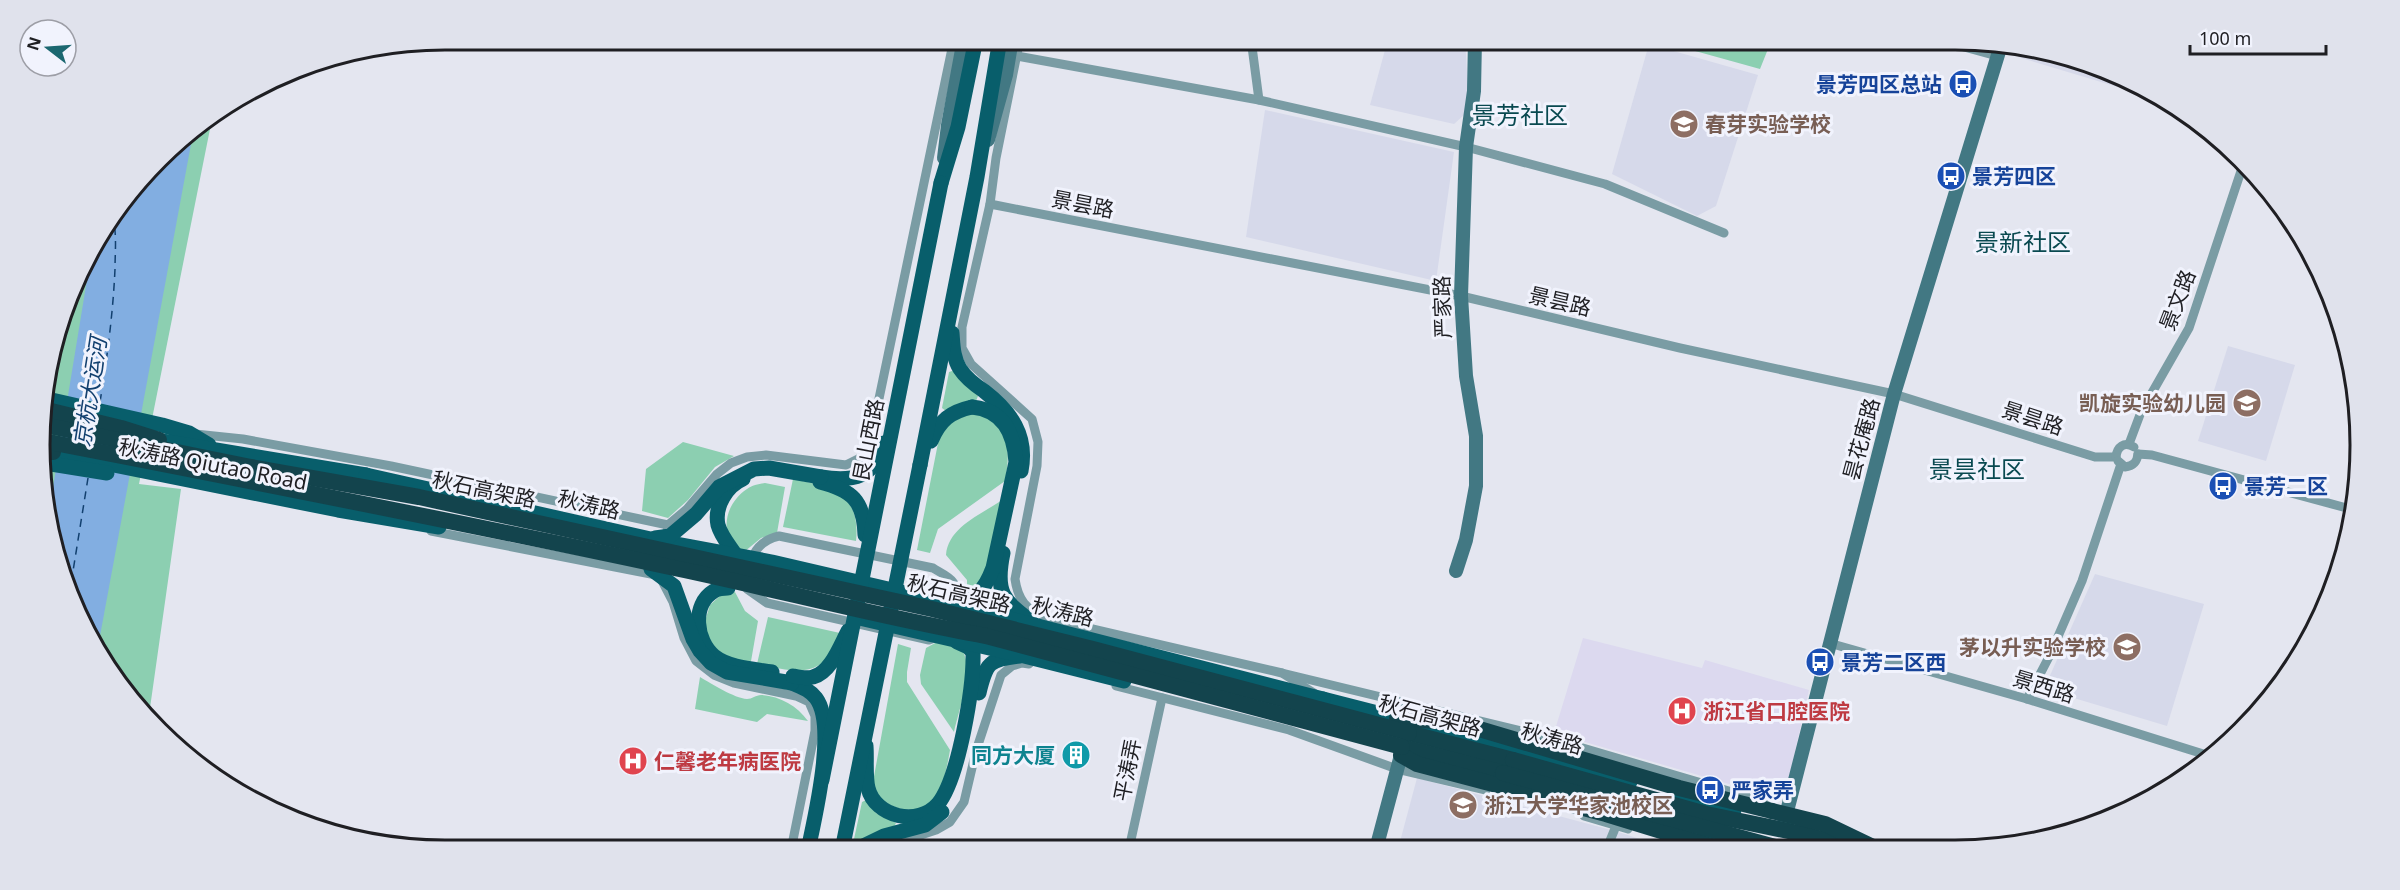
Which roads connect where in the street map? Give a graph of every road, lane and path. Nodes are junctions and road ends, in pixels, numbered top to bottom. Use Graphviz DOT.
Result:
graph roads {
  1 [pos="952,50"];
  2 [pos="962,50"];
  3 [pos="974,50"];
  4 [pos="998,50"];
  5 [pos="1010,50"];
  6 [pos="1018,50"];
  7 [pos="1252,50"];
  8 [pos="1475,50"];
  9 [pos="1999,52"];
  10 [pos="1017,56"];
  11 [pos="1259,100"];
  12 [pos="1466,147"];
  13 [pos="2241,172"];
  14 [pos="977,177"];
  15 [pos="941,183"];
  16 [pos="990,204"];
  17 [pos="1725,233"];
  18 [pos="1461,296"];
  19 [pos="950,318"];
  20 [pos="901,383"];
  21 [pos="1894,394"];
  22 [pos="52,400"];
  23 [pos="51,411"];
  24 [pos="50,420"];
  25 [pos="50,426"];
  26 [pos="182,436"];
  27 [pos="159,440"];
  28 [pos="2129,444"];
  29 [pos="50,453"];
  30 [pos="50,453"];
  31 [pos="2138,454"];
  32 [pos="332,456"];
  33 [pos="2118,461"];
  34 [pos="920,465"];
  35 [pos="366,475"];
  36 [pos="2346,503"];
  37 [pos="668,525"];
  38 [pos="649,539"];
  39 [pos="735,554"];
  40 [pos="749,565"];
  41 [pos="865,567"];
  42 [pos="1456,571"];
  43 [pos="655,573"];
  44 [pos="728,588"];
  45 [pos="953,608"];
  46 [pos="856,615"];
  47 [pos="1039,628"];
  48 [pos="954,640"];
  49 [pos="1829,643"];
  50 [pos="1029,660"];
  51 [pos="1282,673"];
  52 [pos="1162,698"];
  53 [pos="1323,699"];
  54 [pos="2027,699"];
  55 [pos="1396,718"];
  56 [pos="866,732"];
  57 [pos="2202,754"];
  58 [pos="1399,762"];
  59 [pos="822,780"];
  60 [pos="1787,814"];
  61 [pos="1616,826"];
  62 [pos="793,840"];
  63 [pos="810,840"];
  64 [pos="844,840"];
  65 [pos="876,840"];
  66 [pos="906,840"];
  67 [pos="1131,840"];
  68 [pos="1378,840"];
  69 [pos="1610,840"];
  70 [pos="1670,840"];
  71 [pos="1691,840"];
  72 [pos="1715,840"];
  73 [pos="1748,840"];
  74 [pos="1780,840"];
  75 [pos="1825,840"];
  76 [pos="1858,840"];
  77 [pos="1864,840"];
  1 -- 37 [label="street"];
  2 -- 15 [label="street"];
  3 -- 15 [label="main road, 艮山西路"];
  4 -- 14 [label="main road"];
  5 -- 14 [label="street"];
  6 -- 10 [label="street"];
  7 -- 11 [label="street"];
  8 -- 12 [label="street, 严家路"];
  9 -- 21 [label="street, 昙花庵路"];
  10 -- 11 [label="street"];
  10 -- 16 [label="street"];
  11 -- 12 [label="street"];
  12 -- 17 [label="street"];
  12 -- 18 [label="street, 严家路"];
  13 -- 28 [label="street, 景文路"];
  14 -- 19 [label="main road"];
  15 -- 20 [label="main road, 艮山西路, bridge"];
  16 -- 18 [label="street, 景昙路"];
  16 -- 47 [label="street"];
  18 -- 21 [label="street, 景昙路"];
  18 -- 42 [label="street, 严家路"];
  19 -- 34 [label="main road"];
  19 -- 47 [label="main road"];
  20 -- 38 [label="main road, bridge"];
  20 -- 41 [label="main road, 艮山西路, bridge"];
  21 -- 33 [label="street, 景昙路"];
  21 -- 49 [label="street, 昙花庵路"];
  22 -- 26 [label="main road"];
  23 -- 27 [label="highway"];
  24 -- 27 [label="main road"];
  25 -- 75 [label="highway, 秋石高架路, bridge"];
  26 -- 27 [label="main road"];
  26 -- 32 [label="street"];
  26 -- 35 [label="main road, 秋涛路"];
  28 -- 31 [label="street"];
  28 -- 33 [label="street"];
  29 -- 43 [label="main road, 秋涛路 Qiutao Road"];
  30 -- 73 [label="highway, 秋石高架路, bridge"];
  31 -- 33 [label="street"];
  31 -- 36 [label="street"];
  32 -- 35 [label="street"];
  32 -- 37 [label="street"];
  33 -- 54 [label="street"];
  34 -- 45 [label="main road, bridge"];
  34 -- 56 [label="main road, bridge"];
  35 -- 38 [label="main road, 秋涛路, bridge"];
  37 -- 40 [label="street"];
  37 -- 43 [label="street"];
  38 -- 39 [label="main road, 秋涛路, bridge"];
  39 -- 41 [label="main road, bridge"];
  39 -- 45 [label="main road, 秋涛路, bridge"];
  40 -- 43 [label="street"];
  40 -- 45 [label="street"];
  40 -- 45 [label="street"];
  41 -- 46 [label="main road, 艮山西路, bridge"];
  43 -- 44 [label="main road"];
  43 -- 59 [label="main road, bridge"];
  43 -- 62 [label="street"];
  44 -- 46 [label="main road, bridge"];
  44 -- 48 [label="main road, bridge"];
  45 -- 47 [label="main road, 秋涛路, bridge"];
  46 -- 59 [label="main road, 艮山西路, bridge"];
  47 -- 50 [label="street"];
  47 -- 51 [label="street"];
  47 -- 53 [label="main road, 秋涛路, bridge"];
  48 -- 50 [label="main road, bridge"];
  48 -- 56 [label="main road, bridge"];
  49 -- 54 [label="street, 景西路"];
  49 -- 60 [label="street, 昙花庵路"];
  50 -- 52 [label="street"];
  50 -- 58 [label="main road, bridge"];
  50 -- 65 [label="main road"];
  50 -- 66 [label="street"];
  51 -- 53 [label="street"];
  51 -- 60 [label="street"];
  52 -- 58 [label="street"];
  52 -- 67 [label="street, 平涛弄"];
  53 -- 55 [label="main road, 秋涛路"];
  54 -- 57 [label="street, 景西路"];
  55 -- 60 [label="main road, 秋涛路"];
  55 -- 76 [label="highway, bridge"];
  56 -- 64 [label="main road, bridge"];
  58 -- 61 [label="street"];
  58 -- 68 [label="street"];
  58 -- 71 [label="highway"];
  58 -- 72 [label="main road"];
  59 -- 63 [label="main road, 艮山西路"];
  60 -- 74 [label="street, 昙花庵路"];
  60 -- 77 [label="main road, 秋涛路"];
  61 -- 69 [label="street"];
  61 -- 70 [label="street"];
}
